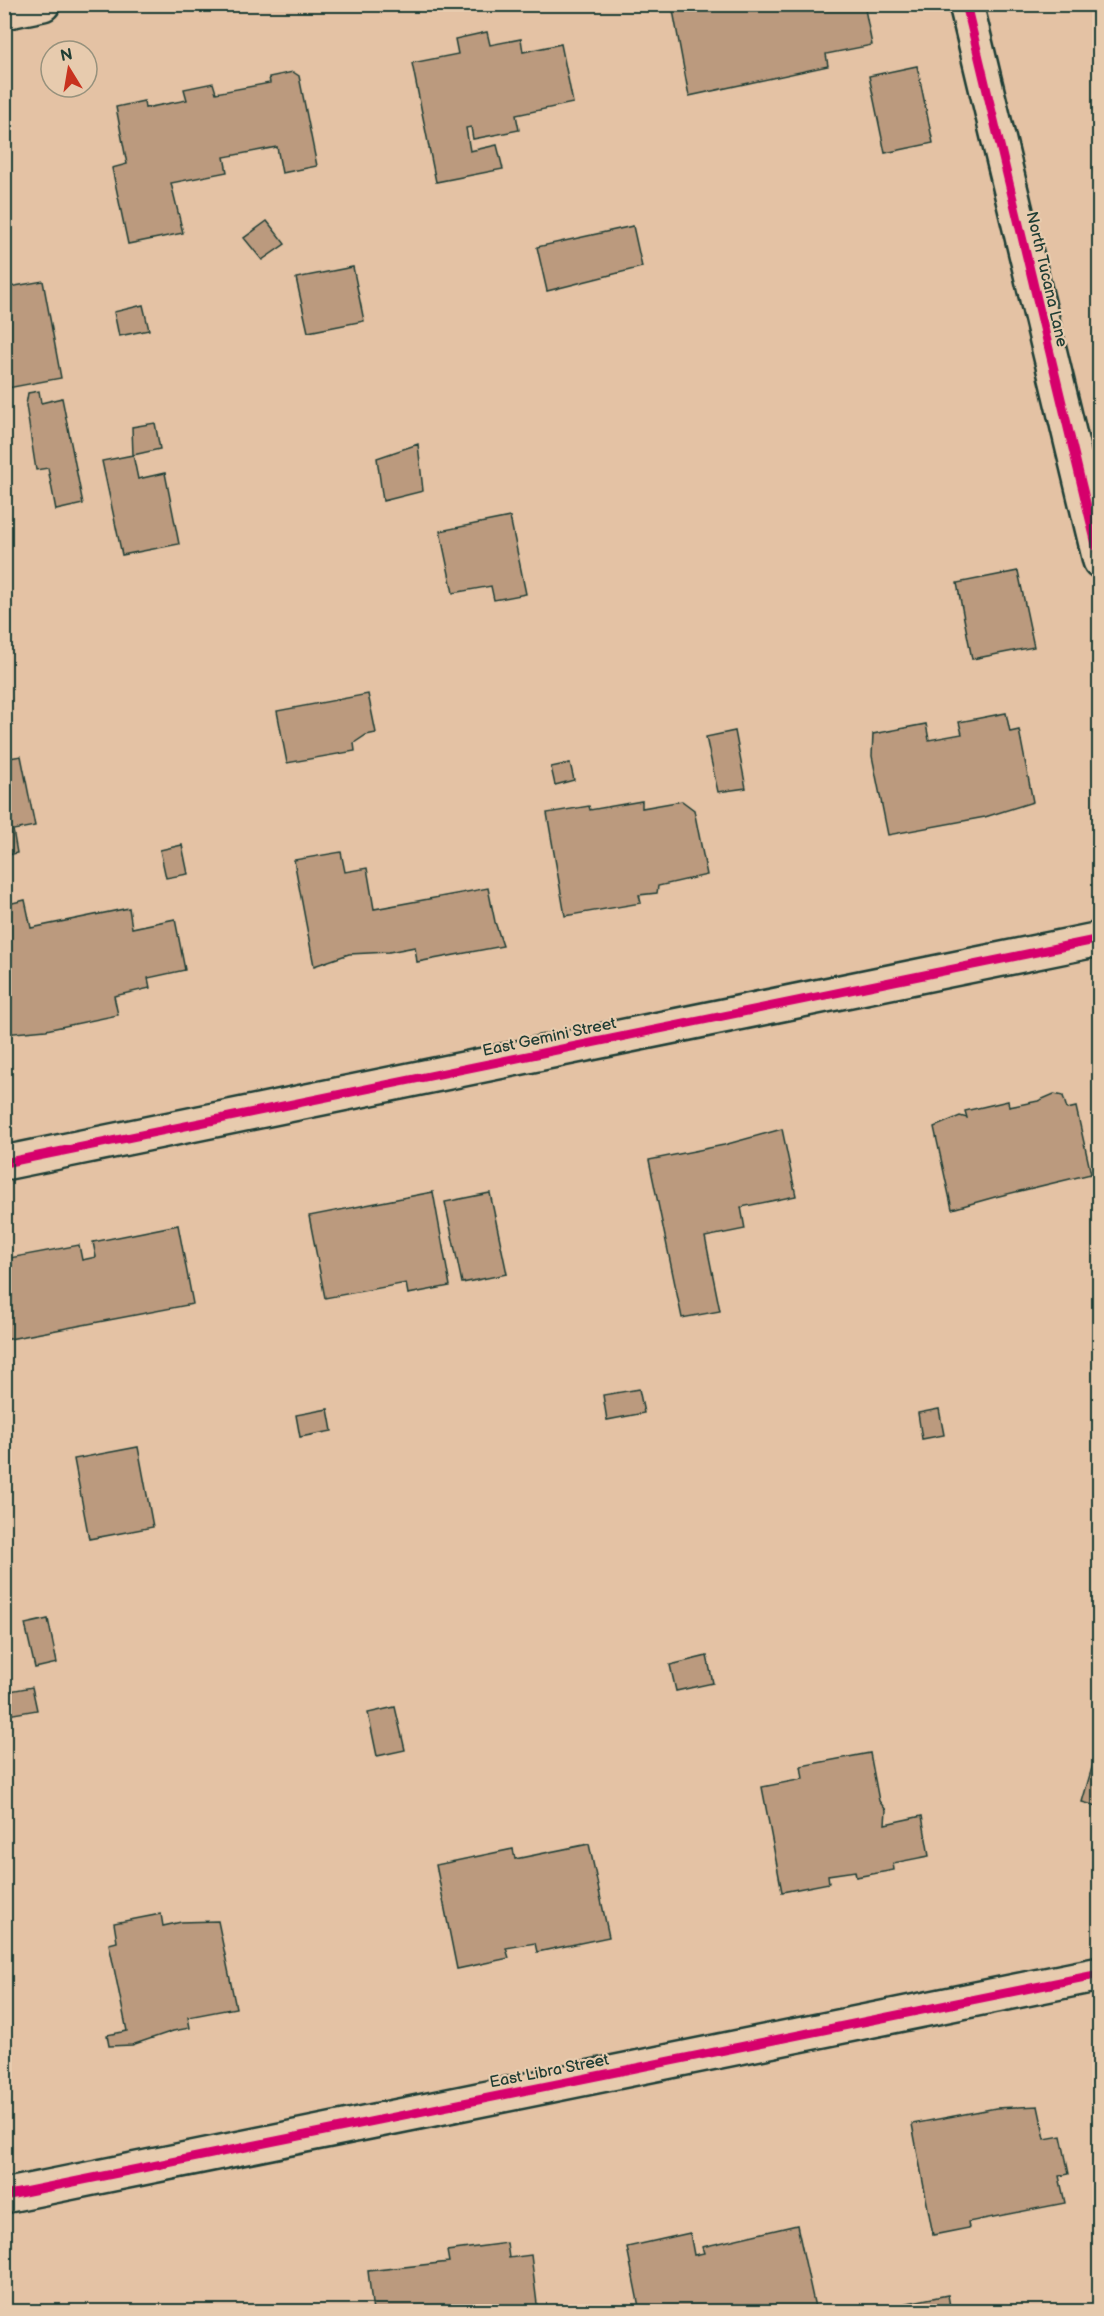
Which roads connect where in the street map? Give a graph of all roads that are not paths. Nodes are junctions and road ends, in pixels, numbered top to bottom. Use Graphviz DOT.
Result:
graph roads {
  1 [pos="43,4"];
  2 [pos="966,4"];
  3 [pos="4,12"];
  4 [pos="1100,561"];
  5 [pos="1100,939"];
  6 [pos="4,1163"];
  7 [pos="1100,1974"];
  8 [pos="4,2196"];
  1 -- 3 [label="street"];
  2 -- 4 [label="street, North Tucana Lane"];
  5 -- 6 [label="street, East Gemini Street"];
  7 -- 8 [label="street, East Libra Street"];
}
